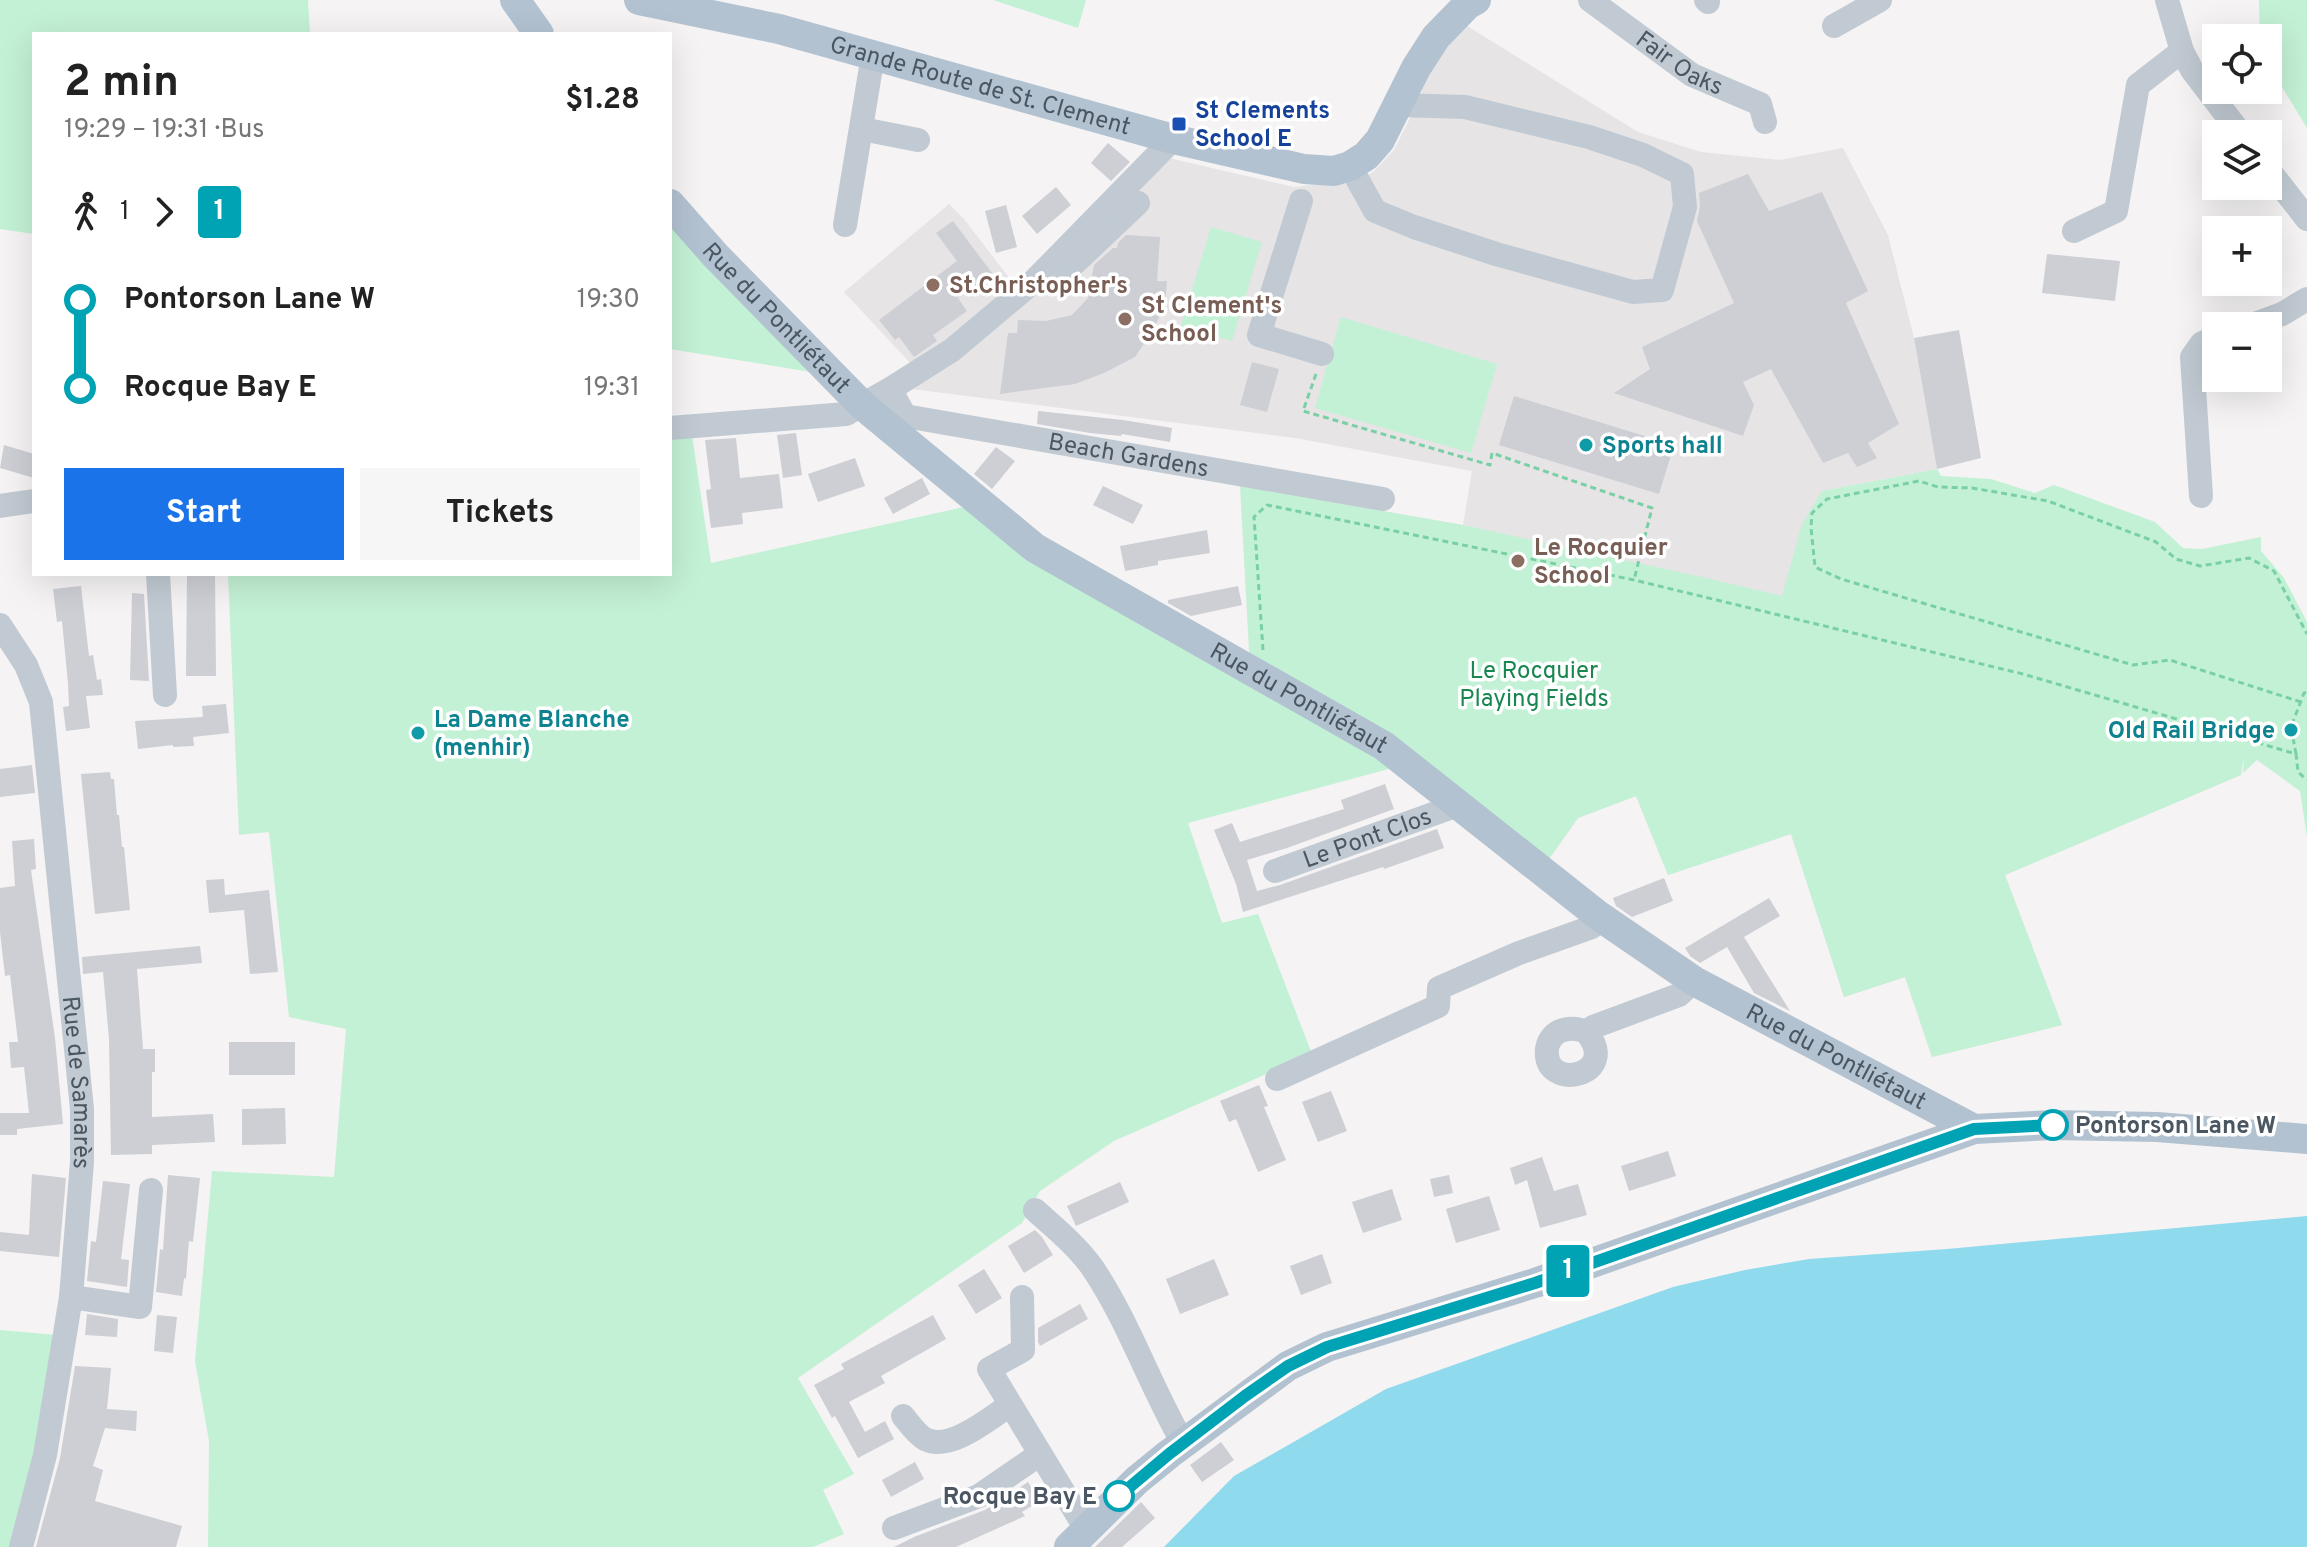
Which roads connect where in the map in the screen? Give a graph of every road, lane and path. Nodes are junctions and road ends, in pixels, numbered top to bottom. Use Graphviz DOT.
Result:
graph roads {
  1 [pos="515,0"];
  2 [pos="639,0"];
  3 [pos="1590,0"];
  4 [pos="1880,0"];
  5 [pos="2167,0"];
  6 [pos="1470,2"];
  7 [pos="1834,26"];
  8 [pos="538,32"];
  9 [pos="2182,51"];
  10 [pos="873,55"];
  11 [pos="1416,68"];
  12 [pos="1398,105"];
  13 [pos="1449,107"];
  14 [pos="2230,120"];
  15 [pos="1765,122"];
  16 [pos="862,129"];
  17 [pos="1173,139"];
  18 [pos="918,140"];
  19 [pos="1350,166"];
  20 [pos="2282,187"];
  21 [pos="1301,201"];
  22 [pos="1138,203"];
  23 [pos="672,206"];
  24 [pos="2307,219"];
  25 [pos="845,225"];
  26 [pos="2074,231"];
  27 [pos="2307,299"];
  28 [pos="2282,314"];
  29 [pos="2202,343"];
  30 [pos="952,350"];
  31 [pos="1322,354"];
  32 [pos="892,388"];
  33 [pos="862,405"];
  34 [pos="672,428"];
  35 [pos="2201,496"];
  36 [pos="1383,499"];
  37 [pos="32,501"];
  38 [pos="0,506"];
  39 [pos="158,576"];
  40 [pos="1634,580"];
  41 [pos="0,625"];
  42 [pos="2307,634"];
  43 [pos="1263,653"];
  44 [pos="2307,692"];
  45 [pos="165,695"];
  46 [pos="2301,702"];
  47 [pos="2296,754"];
  48 [pos="2307,780"];
  49 [pos="1458,805"];
  50 [pos="1275,871"];
  51 [pos="1599,916"];
  52 [pos="1694,981"];
  53 [pos="1586,1032"];
  54 [pos="1277,1079"];
  55 [pos="1974,1129"];
  56 [pos="2307,1139"];
  57 [pos="151,1190"];
  58 [pos="1035,1210"];
  59 [pos="71,1297"];
  60 [pos="1022,1297"];
  61 [pos="1010,1405"];
  62 [pos="903,1416"];
  63 [pos="1183,1443"];
  64 [pos="1040,1454"];
  65 [pos="894,1528"];
  66 [pos="1078,1538"];
  67 [pos="21,1547"];
  1 -- 8 [label="main road"];
  2 -- 10 [label="main road, Grande Route de St. Clement"];
  3 -- 15 [label="street, Fair Oaks"];
  4 -- 7 [label="street"];
  5 -- 9 [label="street"];
  6 -- 11 [label="main road"];
  9 -- 14 [label="street"];
  9 -- 26 [label="street"];
  10 -- 16 [label="street"];
  10 -- 17 [label="main road, Grande Route de St. Clement"];
  11 -- 12 [label="main road"];
  11 -- 13 [label="street"];
  12 -- 13 [label="street"];
  12 -- 19 [label="main road"];
  13 -- 19 [label="street"];
  16 -- 18 [label="street"];
  16 -- 25 [label="street"];
  17 -- 19 [label="main road, Grande Route de St. Clement"];
  17 -- 30 [label="street"];
  20 -- 24 [label="street"];
  21 -- 31 [label="street"];
  22 -- 30 [label="street"];
  23 -- 33 [label="main road, Rue du Pontliétaut"];
  27 -- 28 [label="street"];
  29 -- 35 [label="street"];
  30 -- 32 [label="street"];
  31 -- 40 [label="path"];
  32 -- 33 [label="street"];
  32 -- 36 [label="street, Beach Gardens"];
  33 -- 34 [label="street"];
  33 -- 49 [label="main road, Rue du Pontliétaut"];
  37 -- 38 [label="street"];
  39 -- 45 [label="street"];
  40 -- 43 [label="path"];
  40 -- 47 [label="path"];
  41 -- 59 [label="street, Rue de Samarès"];
  42 -- 46 [label="path"];
  44 -- 46 [label="path"];
  46 -- 47 [label="path"];
  47 -- 48 [label="path"];
  49 -- 50 [label="street, Le Pont Clos"];
  49 -- 51 [label="main road, Rue du Pontliétaut"];
  51 -- 52 [label="main road, Rue du Pontliétaut"];
  51 -- 54 [label="street"];
  52 -- 53 [label="street"];
  52 -- 55 [label="main road, Rue du Pontliétaut"];
  55 -- 56 [label="main road"];
  55 -- 63 [label="main road"];
  57 -- 59 [label="street"];
  58 -- 63 [label="street"];
  59 -- 67 [label="street, Rue de Samarès"];
  60 -- 61 [label="street"];
  61 -- 62 [label="street"];
  61 -- 64 [label="street"];
  63 -- 66 [label="main road"];
  64 -- 65 [label="street"];
  64 -- 66 [label="street"];
}
